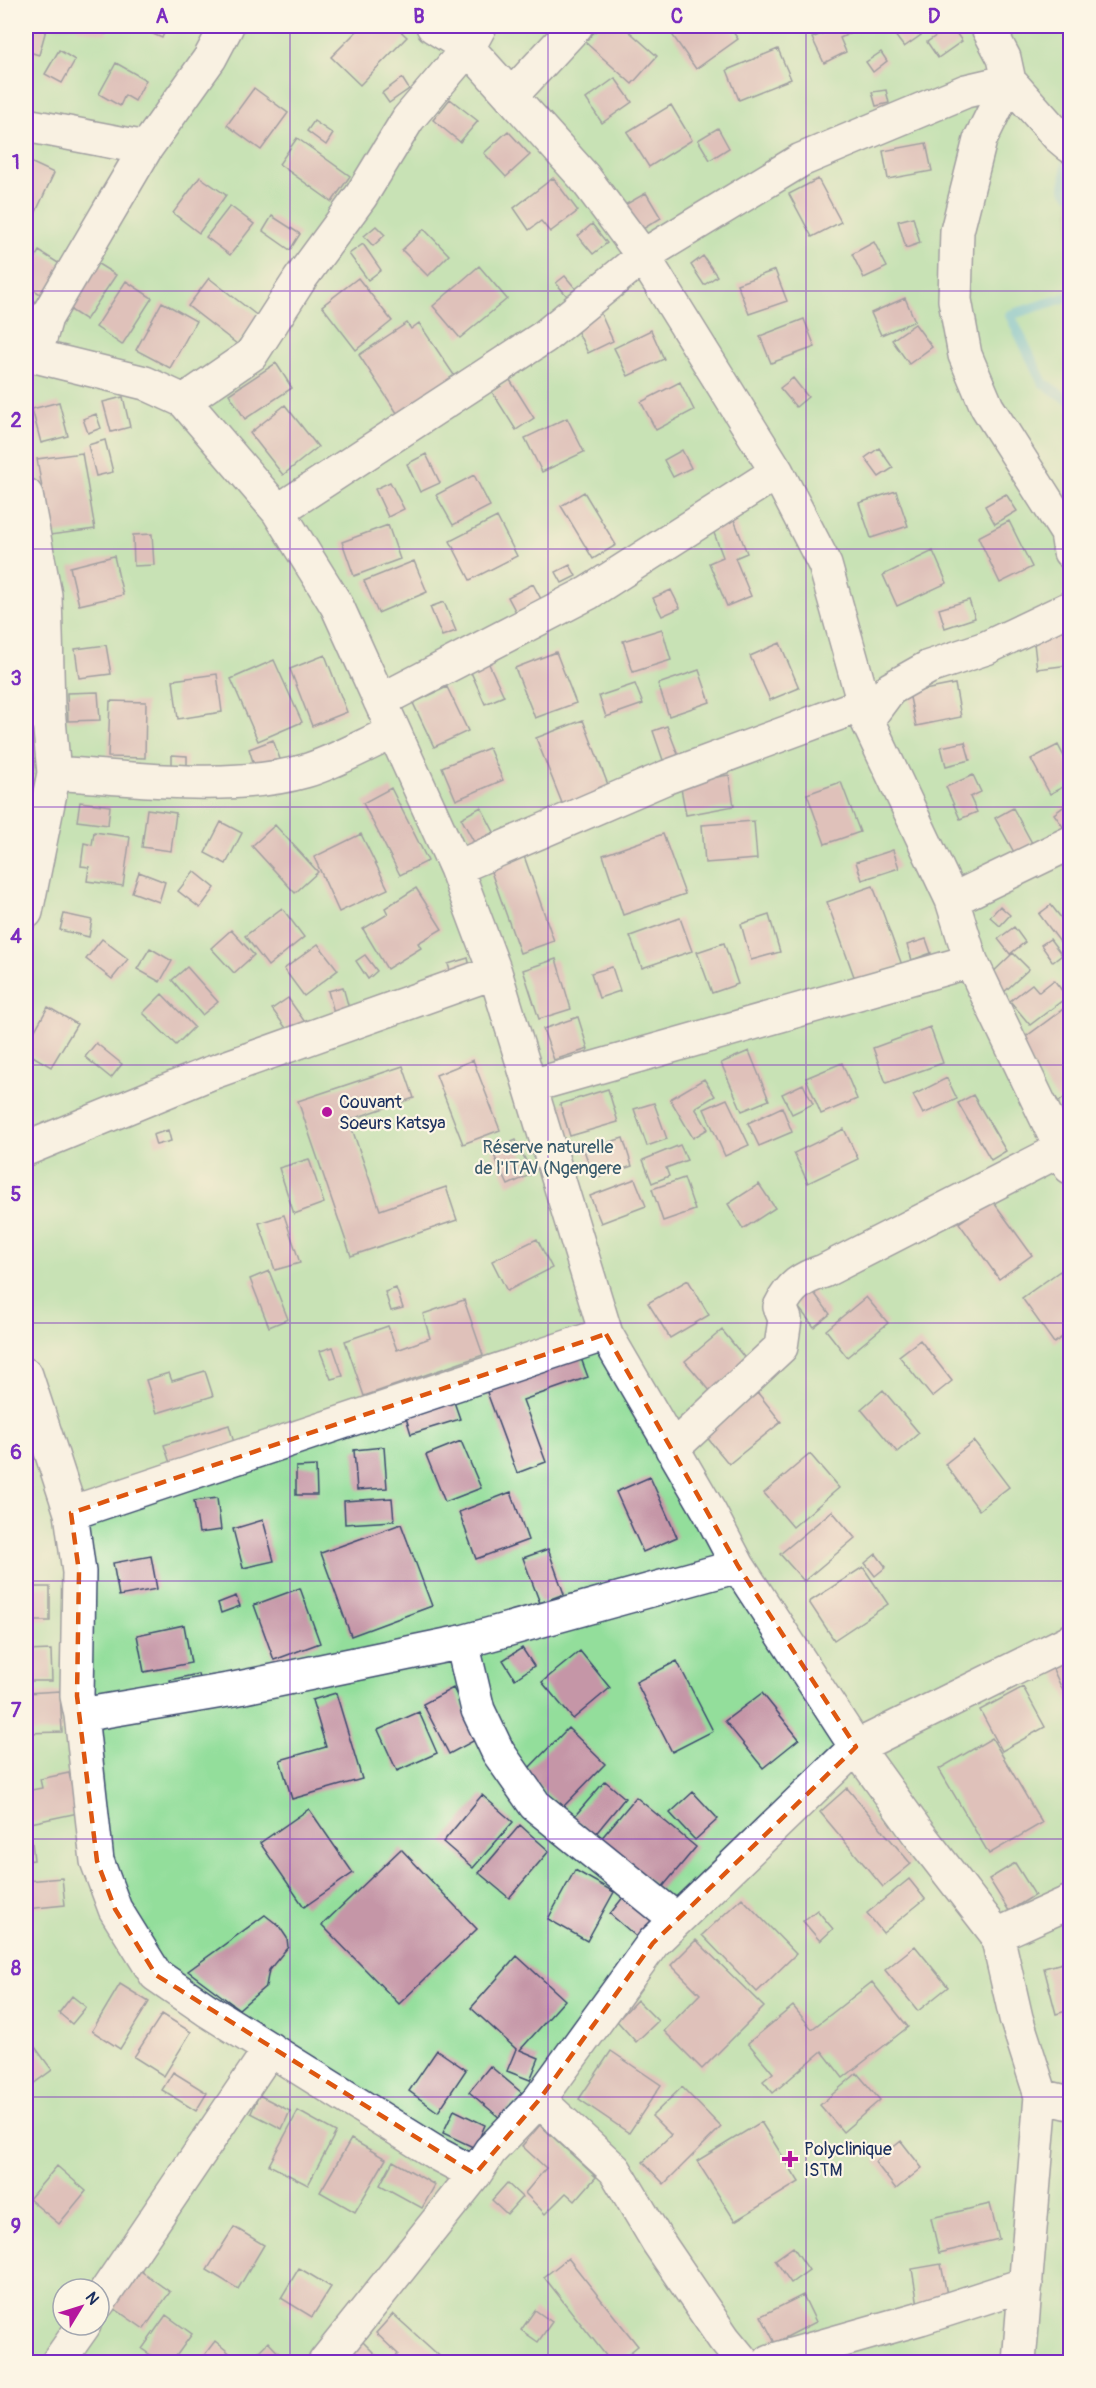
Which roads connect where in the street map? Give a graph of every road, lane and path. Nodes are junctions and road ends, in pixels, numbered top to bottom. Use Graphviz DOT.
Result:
graph roads {
  1 [pos="227,26"];
  2 [pos="434,26"];
  3 [pos="576,26"];
  4 [pos="987,26"];
  5 [pos="474,37"];
  6 [pos="1009,81"];
  7 [pos="511,96"];
  8 [pos="26,125"];
  9 [pos="1064,141"];
  10 [pos="146,147"];
  11 [pos="643,256"];
  12 [pos="30,356"];
  13 [pos="184,401"];
  14 [pos="777,472"];
  15 [pos="26,495"];
  16 [pos="278,511"];
  17 [pos="1071,552"];
  18 [pos="1071,608"];
  19 [pos="380,701"];
  20 [pos="37,710"];
  21 [pos="866,712"];
  22 [pos="394,732"];
  23 [pos="54,773"];
  24 [pos="1071,843"];
  25 [pos="456,868"];
  26 [pos="952,900"];
  27 [pos="26,912"];
  28 [pos="970,961"];
  29 [pos="495,972"];
  30 [pos="531,1086"];
  31 [pos="26,1149"];
  32 [pos="1065,1159"];
  33 [pos="606,1334"];
  34 [pos="26,1375"];
  35 [pos="672,1449"];
  36 [pos="71,1513"];
  37 [pos="738,1566"];
  38 [pos="1071,1641"];
  39 [pos="462,1642"];
  40 [pos="81,1715"];
  41 [pos="856,1747"];
  42 [pos="1071,1902"];
  43 [pos="676,1919"];
  44 [pos="998,1935"];
  45 [pos="270,2049"];
  46 [pos="1056,2099"];
  47 [pos="539,2100"];
  48 [pos="475,2174"];
  49 [pos="111,2284"];
  50 [pos="1026,2284"];
  51 [pos="76,2337"];
  52 [pos="58,2362"];
  53 [pos="325,2362"];
  54 [pos="743,2362"];
  55 [pos="769,2362"];
  56 [pos="1019,2362"];
  1 -- 10 [label="street"];
  2 -- 5 [label="street"];
  3 -- 7 [label="street"];
  4 -- 6 [label="street"];
  5 -- 7 [label="street"];
  5 -- 13 [label="street"];
  6 -- 9 [label="street"];
  6 -- 11 [label="street"];
  6 -- 17 [label="street"];
  7 -- 11 [label="street"];
  8 -- 10 [label="street"];
  10 -- 12 [label="street"];
  11 -- 14 [label="street"];
  11 -- 16 [label="street"];
  12 -- 13 [label="street"];
  13 -- 16 [label="street"];
  14 -- 19 [label="street"];
  14 -- 21 [label="street"];
  15 -- 20 [label="street"];
  16 -- 19 [label="street"];
  18 -- 21 [label="street"];
  19 -- 22 [label="street"];
  20 -- 23 [label="street"];
  21 -- 25 [label="street"];
  21 -- 26 [label="street"];
  22 -- 23 [label="street"];
  22 -- 25 [label="street"];
  23 -- 27 [label="street"];
  24 -- 26 [label="street"];
  25 -- 29 [label="street"];
  26 -- 28 [label="street"];
  28 -- 30 [label="street"];
  28 -- 32 [label="street"];
  29 -- 30 [label="street"];
  29 -- 31 [label="street"];
  30 -- 33 [label="street"];
  32 -- 35 [label="street"];
  33 -- 35 [label="street"];
  33 -- 36 [label="street"];
  34 -- 36 [label="street"];
  35 -- 37 [label="street"];
  36 -- 40 [label="street"];
  37 -- 39 [label="street"];
  37 -- 41 [label="street"];
  38 -- 41 [label="street"];
  39 -- 40 [label="street"];
  39 -- 43 [label="street"];
  40 -- 45 [label="street"];
  41 -- 43 [label="street"];
  41 -- 44 [label="street"];
  42 -- 44 [label="street"];
  43 -- 47 [label="street"];
  44 -- 46 [label="street"];
  45 -- 48 [label="street"];
  45 -- 49 [label="street"];
  46 -- 50 [label="street"];
  47 -- 48 [label="street"];
  47 -- 54 [label="street"];
  48 -- 53 [label="street"];
  50 -- 55 [label="street"];
  50 -- 56 [label="street"];
  51 -- 52 [label="street"];
}
